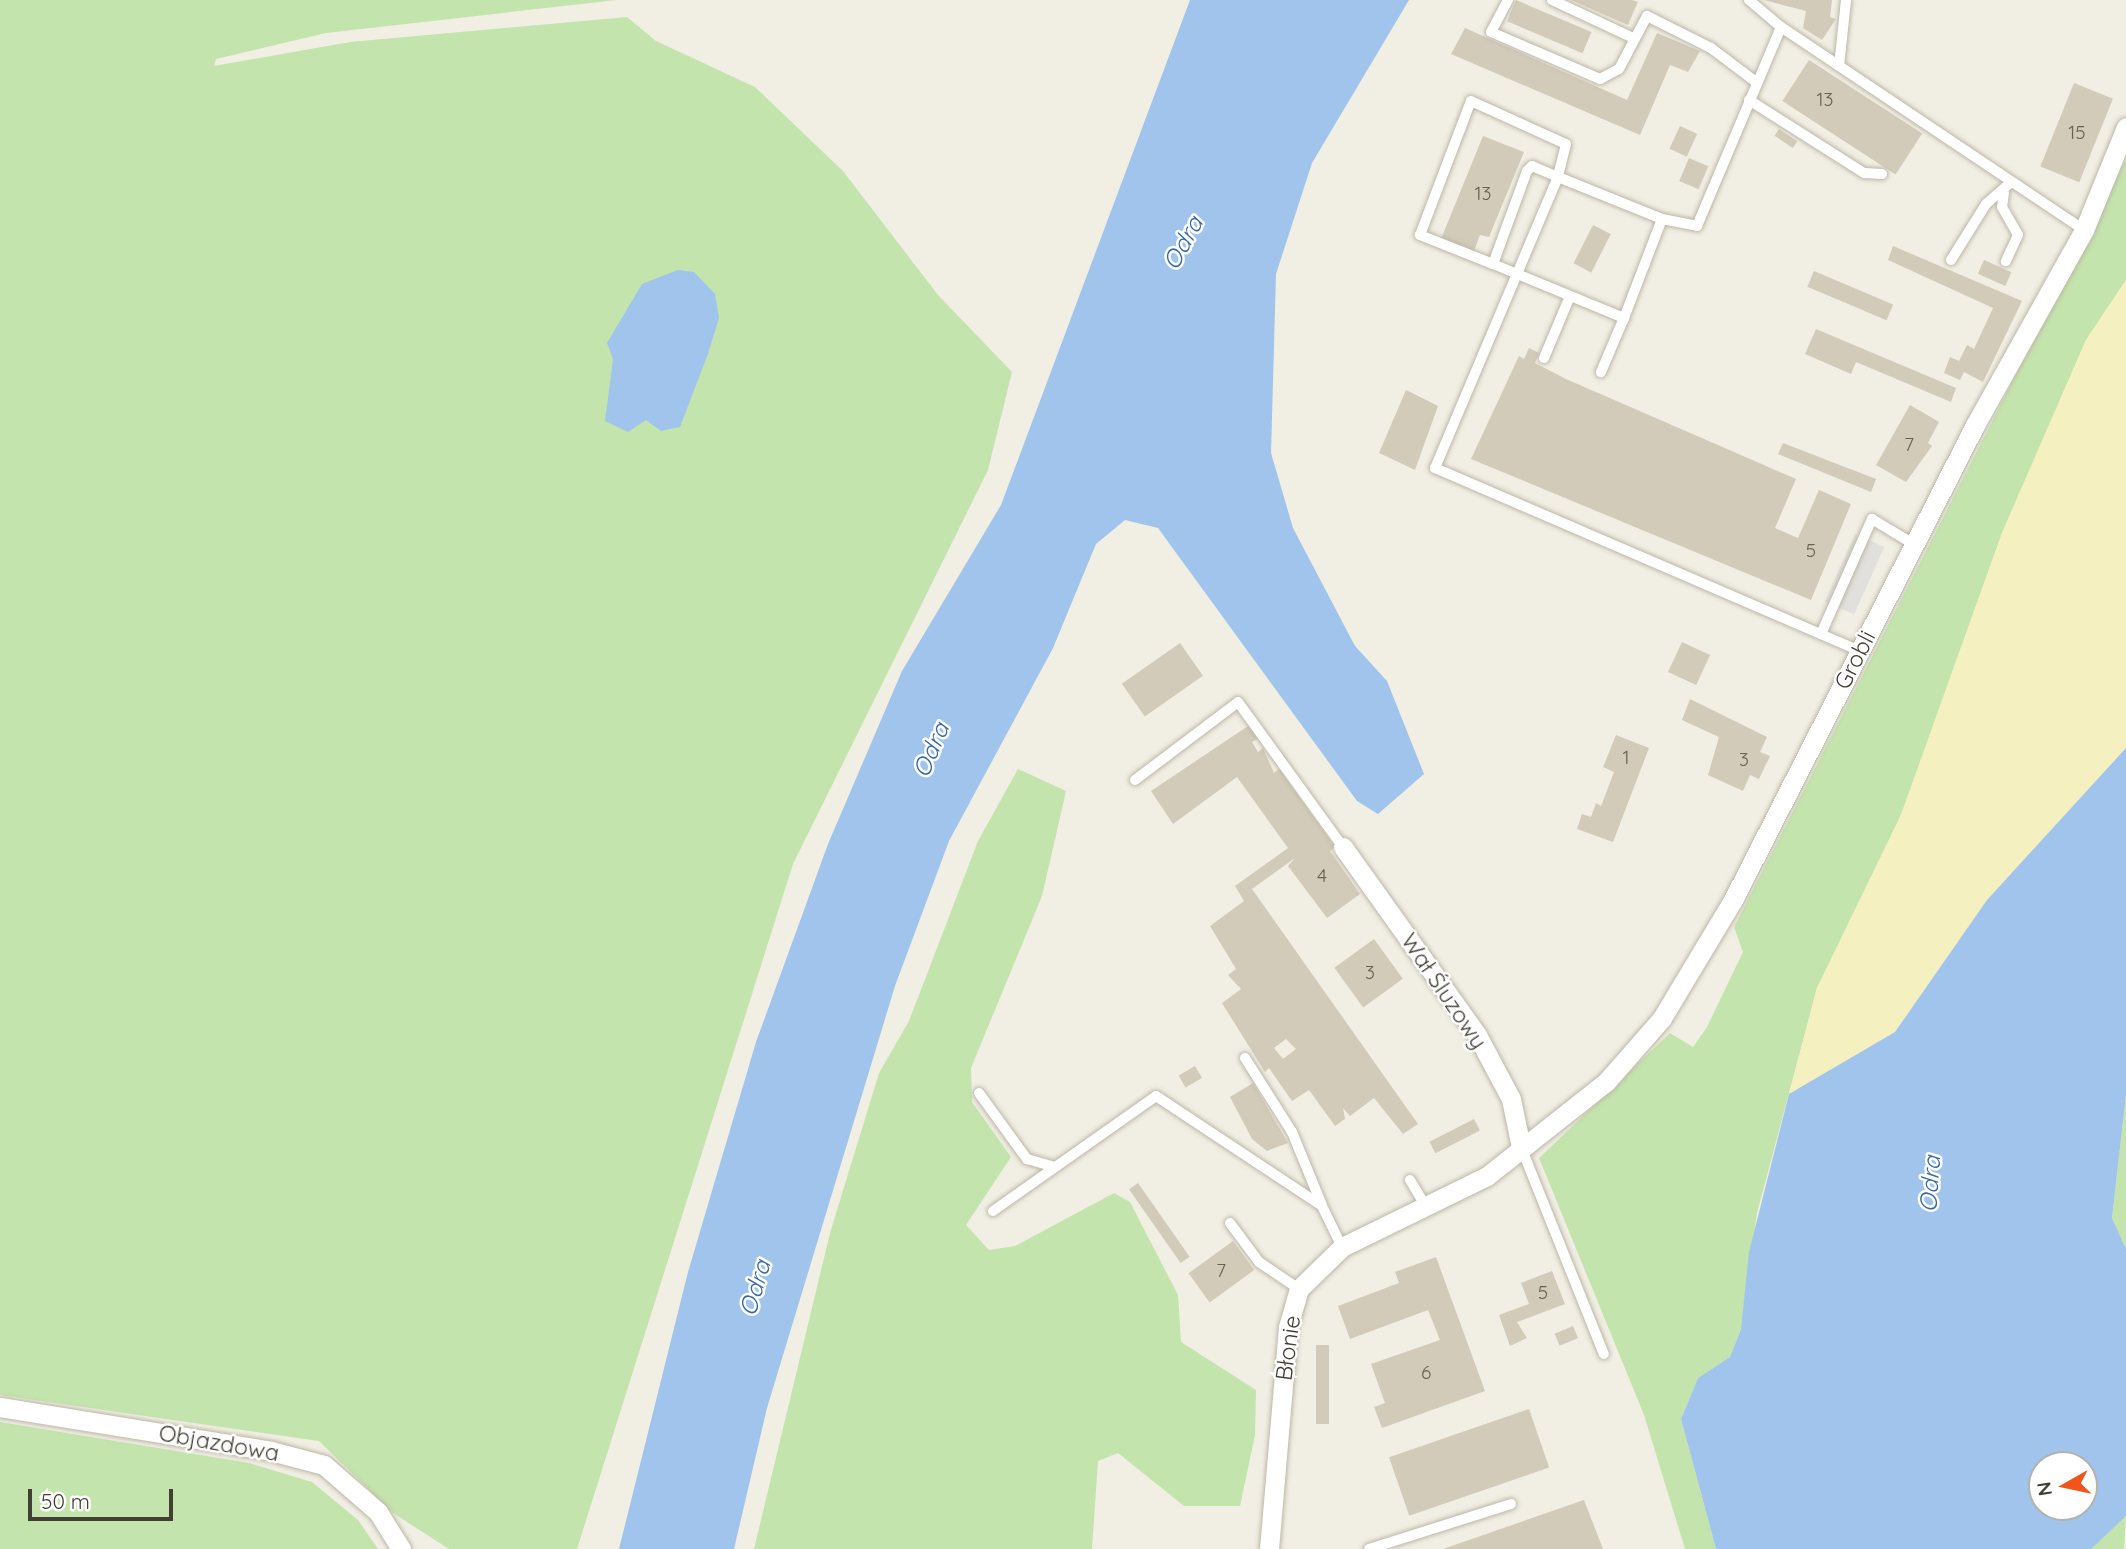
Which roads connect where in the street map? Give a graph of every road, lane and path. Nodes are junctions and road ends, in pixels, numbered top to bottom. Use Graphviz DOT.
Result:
graph roads {
  1 [pos="1508,0"];
  2 [pos="1552,0"];
  3 [pos="1749,0"];
  4 [pos="1846,0"];
  5 [pos="1781,27"];
  6 [pos="1633,38"];
  7 [pos="1839,66"];
  8 [pos="1756,82"];
  9 [pos="1749,100"];
  10 [pos="2126,127"];
  11 [pos="1882,174"];
  12 [pos="1558,177"];
  13 [pos="2011,182"];
  14 [pos="2004,193"];
  15 [pos="1662,219"];
  16 [pos="2084,230"];
  17 [pos="1951,260"];
  18 [pos="2006,261"];
  19 [pos="1493,264"];
  20 [pos="1514,274"];
  21 [pos="1570,296"];
  22 [pos="1624,318"];
  23 [pos="1544,358"];
  24 [pos="1601,372"];
  25 [pos="1915,545"];
  26 [pos="1821,634"];
  27 [pos="1860,651"];
  28 [pos="1135,779"];
  29 [pos="1343,847"];
  30 [pos="1245,1058"];
  31 [pos="979,1093"];
  32 [pos="1521,1147"];
  33 [pos="1055,1167"];
  34 [pos="1410,1180"];
  35 [pos="1322,1206"];
  36 [pos="1427,1208"];
  37 [pos="993,1210"];
  38 [pos="1230,1223"];
  39 [pos="1342,1247"];
  40 [pos="1299,1289"];
  41 [pos="1604,1354"];
  42 [pos="0,1407"];
  43 [pos="1511,1504"];
  44 [pos="401,1549"];
  45 [pos="1269,1549"];
  46 [pos="1369,1549"];
  1 -- 6 [label="lane"];
  2 -- 6 [label="lane"];
  3 -- 5 [label="lane"];
  4 -- 7 [label="lane"];
  5 -- 7 [label="lane"];
  5 -- 8 [label="lane"];
  6 -- 8 [label="lane"];
  7 -- 13 [label="lane"];
  8 -- 9 [label="lane"];
  9 -- 11 [label="lane"];
  9 -- 15 [label="lane"];
  10 -- 16 [label="street, Grobli"];
  12 -- 15 [label="lane"];
  12 -- 19 [label="lane"];
  12 -- 19 [label="lane"];
  12 -- 20 [label="lane"];
  13 -- 14 [label="lane"];
  13 -- 16 [label="lane"];
  14 -- 17 [label="lane"];
  14 -- 18 [label="lane"];
  15 -- 22 [label="lane"];
  16 -- 25 [label="street, Grobli"];
  19 -- 20 [label="lane"];
  20 -- 21 [label="lane"];
  20 -- 26 [label="lane"];
  21 -- 22 [label="lane"];
  21 -- 23 [label="lane"];
  22 -- 24 [label="lane"];
  25 -- 26 [label="lane"];
  25 -- 27 [label="street, Grobli"];
  26 -- 27 [label="lane"];
  27 -- 32 [label="street, Grobli"];
  28 -- 29 [label="lane"];
  29 -- 32 [label="street, Wał Śluzowy"];
  30 -- 35 [label="lane"];
  31 -- 33 [label="lane"];
  32 -- 36 [label="street, Błonie"];
  32 -- 41 [label="lane"];
  33 -- 35 [label="lane"];
  33 -- 37 [label="lane"];
  34 -- 36 [label="lane"];
  35 -- 39 [label="lane"];
  36 -- 39 [label="street, Błonie"];
  38 -- 40 [label="lane"];
  39 -- 40 [label="street, Błonie"];
  40 -- 45 [label="street, Błonie"];
  42 -- 44 [label="street, Objazdowa"];
  43 -- 46 [label="lane"];
}
